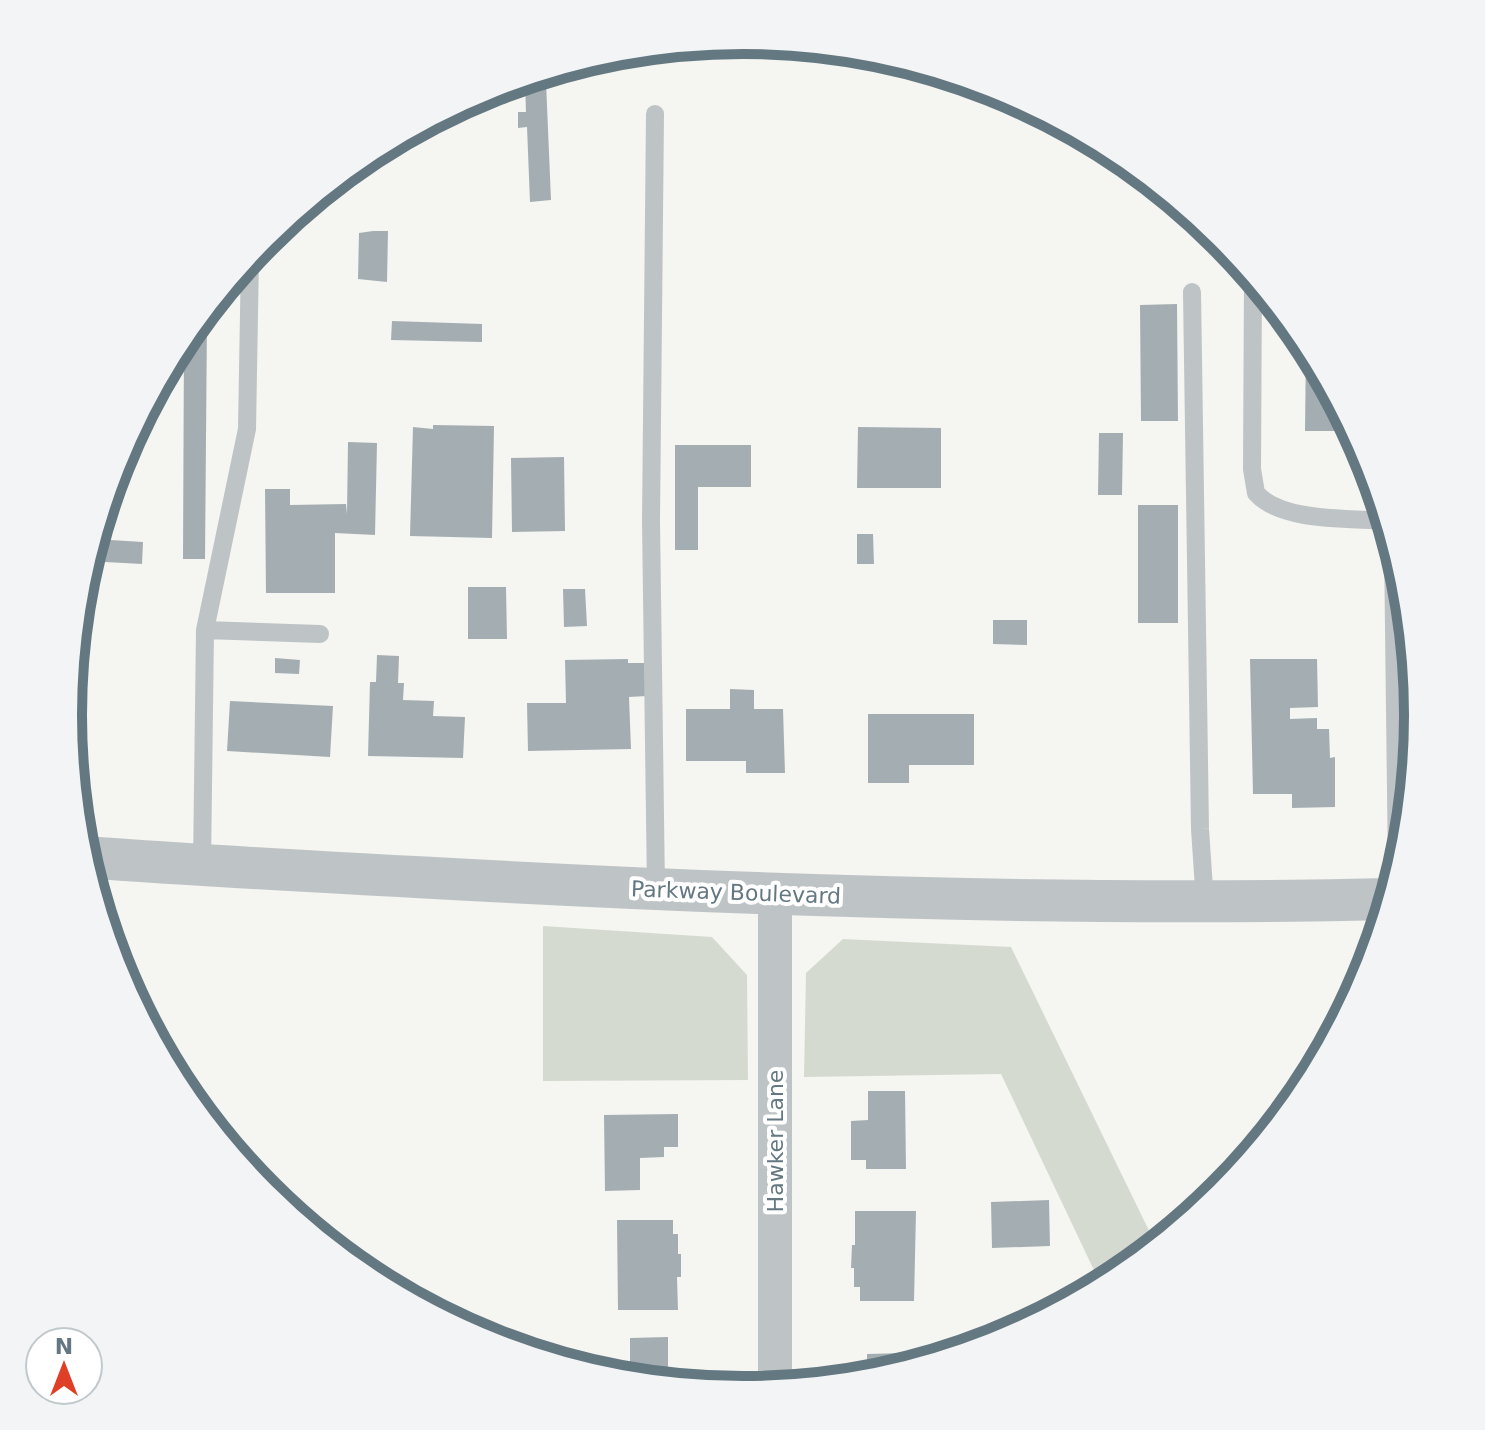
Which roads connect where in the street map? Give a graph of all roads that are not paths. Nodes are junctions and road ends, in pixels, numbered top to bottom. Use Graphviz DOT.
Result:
graph roads {
  1 [pos="655,114"];
  2 [pos="250,275"];
  3 [pos="1192,292"];
  4 [pos="1253,296"];
  5 [pos="1373,520"];
  6 [pos="1394,603"];
  7 [pos="205,630"];
  8 [pos="320,634"];
  9 [pos="1396,812"];
  10 [pos="97,858"];
  11 [pos="202,866"];
  12 [pos="656,890"];
  13 [pos="775,896"];
  14 [pos="1377,899"];
  15 [pos="1205,903"];
  16 [pos="775,1375"];
  1 -- 12 [label="lane"];
  2 -- 7 [label="lane"];
  3 -- 15 [label="lane"];
  4 -- 5 [label="lane"];
  6 -- 9 [label="lane"];
  7 -- 8 [label="lane"];
  7 -- 11 [label="lane"];
  10 -- 11 [label="street, Parkway Boulevard"];
  11 -- 12 [label="street, Parkway Boulevard"];
  12 -- 13 [label="street, Parkway Boulevard"];
  13 -- 15 [label="street, Parkway Boulevard"];
  13 -- 16 [label="street, Hawker Lane"];
  14 -- 15 [label="street, Parkway Boulevard"];
}
